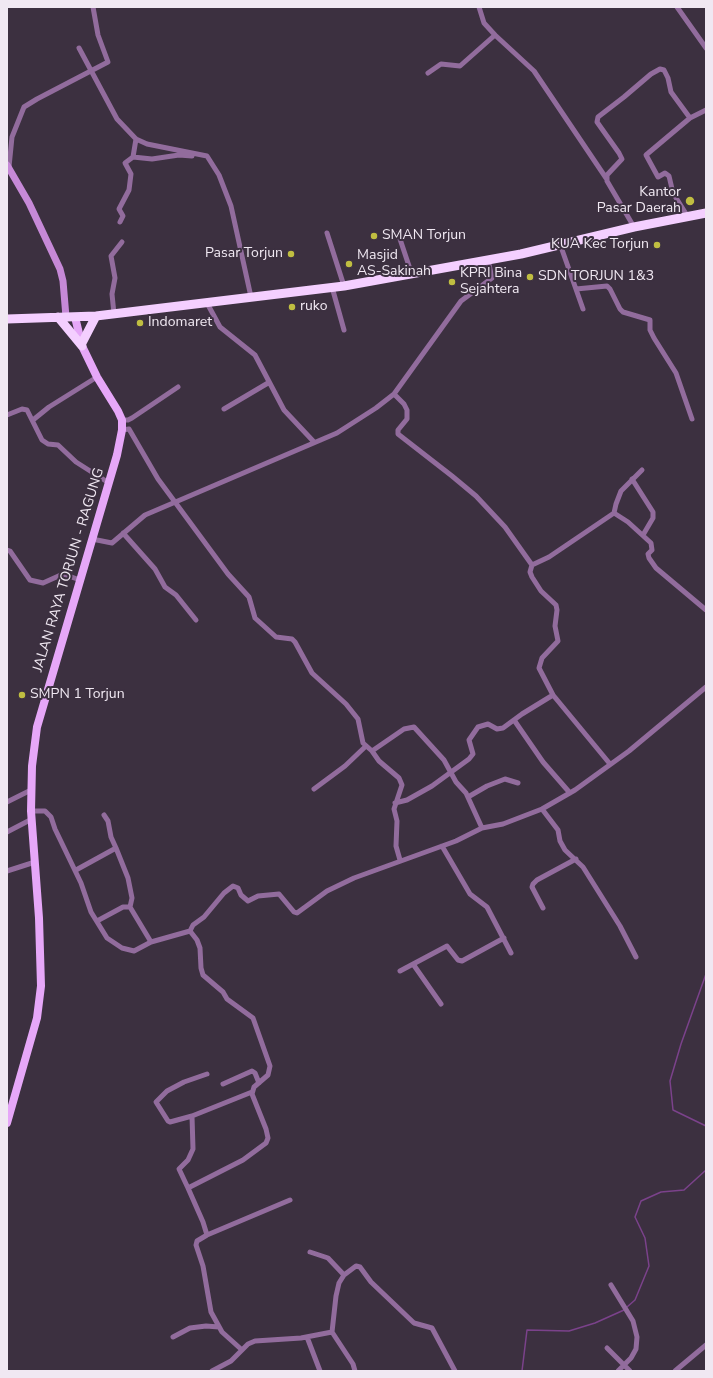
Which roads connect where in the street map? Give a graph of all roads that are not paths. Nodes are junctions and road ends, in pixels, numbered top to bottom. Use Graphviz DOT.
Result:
graph roads {
  1 [pos="93,7"];
  2 [pos="479,7"];
  3 [pos="677,7"];
  4 [pos="495,35"];
  5 [pos="78,48"];
  6 [pos="706,48"];
  7 [pos="91,71"];
  8 [pos="428,73"];
  9 [pos="706,110"];
  10 [pos="690,118"];
  11 [pos="136,139"];
  12 [pos="207,156"];
  13 [pos="133,157"];
  14 [pos="8,166"];
  15 [pos="606,178"];
  16 [pos="706,213"];
  17 [pos="688,217"];
  18 [pos="120,222"];
  19 [pos="634,227"];
  20 [pos="327,233"];
  21 [pos="398,233"];
  22 [pos="122,242"];
  23 [pos="560,244"];
  24 [pos="488,260"];
  25 [pos="412,275"];
  26 [pos="344,286"];
  27 [pos="332,288"];
  28 [pos="576,289"];
  29 [pos="251,297"];
  30 [pos="207,303"];
  31 [pos="583,309"];
  32 [pos="114,314"];
  33 [pos="96,316"];
  34 [pos="66,317"];
  35 [pos="7,318"];
  36 [pos="344,330"];
  37 [pos="82,344"];
  38 [pos="97,377"];
  39 [pos="268,383"];
  40 [pos="178,387"];
  41 [pos="394,394"];
  42 [pos="224,409"];
  43 [pos="7,415"];
  44 [pos="692,419"];
  45 [pos="33,420"];
  46 [pos="122,420"];
  47 [pos="122,430"];
  48 [pos="314,442"];
  49 [pos="642,470"];
  50 [pos="632,479"];
  51 [pos="109,483"];
  52 [pos="174,502"];
  53 [pos="614,513"];
  54 [pos="123,533"];
  55 [pos="643,535"];
  56 [pos="92,539"];
  57 [pos="7,550"];
  58 [pos="532,565"];
  59 [pos="80,580"];
  60 [pos="706,610"];
  61 [pos="196,620"];
  62 [pos="706,687"];
  63 [pos="553,695"];
  64 [pos="514,720"];
  65 [pos="366,746"];
  66 [pos="372,751"];
  67 [pos="610,764"];
  68 [pos="451,773"];
  69 [pos="518,783"];
  70 [pos="314,789"];
  71 [pos="32,790"];
  72 [pos="570,793"];
  73 [pos="468,797"];
  74 [pos="7,802"];
  75 [pos="395,803"];
  76 [pos="542,809"];
  77 [pos="32,815"];
  78 [pos="104,815"];
  79 [pos="482,828"];
  80 [pos="7,832"];
  81 [pos="442,846"];
  82 [pos="116,848"];
  83 [pos="576,859"];
  84 [pos="400,860"];
  85 [pos="35,862"];
  86 [pos="76,870"];
  87 [pos="7,871"];
  88 [pos="130,907"];
  89 [pos="543,908"];
  90 [pos="97,921"];
  91 [pos="190,932"];
  92 [pos="504,938"];
  93 [pos="151,942"];
  94 [pos="511,953"];
  95 [pos="636,957"];
  96 [pos="413,964"];
  97 [pos="400,971"];
  98 [pos="440,1004"];
  99 [pos="207,1074"];
  100 [pos="259,1083"];
  101 [pos="223,1084"];
  102 [pos="252,1092"];
  103 [pos="192,1116"];
  104 [pos="7,1123"];
  105 [pos="188,1188"];
  106 [pos="290,1200"];
  107 [pos="207,1235"];
  108 [pos="310,1252"];
  109 [pos="344,1275"];
  110 [pos="611,1285"];
  111 [pos="219,1327"];
  112 [pos="332,1332"];
  113 [pos="173,1337"];
  114 [pos="307,1337"];
  115 [pos="706,1345"];
  116 [pos="607,1348"];
  117 [pos="242,1350"];
  118 [pos="624,1365"];
  119 [pos="218,1370"];
  120 [pos="212,1371"];
  121 [pos="320,1371"];
  122 [pos="355,1371"];
  123 [pos="455,1371"];
  124 [pos="618,1371"];
  125 [pos="630,1371"];
  126 [pos="675,1371"];
  1 -- 7 [label="street"];
  2 -- 4 [label="street"];
  3 -- 6 [label="street"];
  4 -- 8 [label="street"];
  4 -- 15 [label="street"];
  5 -- 7 [label="street"];
  7 -- 11 [label="street"];
  7 -- 14 [label="street"];
  9 -- 10 [label="street"];
  10 -- 15 [label="street"];
  10 -- 17 [label="street"];
  11 -- 12 [label="street"];
  11 -- 13 [label="street"];
  12 -- 13 [label="street"];
  12 -- 29 [label="street"];
  13 -- 18 [label="street"];
  14 -- 34 [label="street"];
  15 -- 19 [label="street"];
  16 -- 17 [label="highway"];
  17 -- 19 [label="highway"];
  19 -- 23 [label="highway"];
  20 -- 26 [label="street"];
  21 -- 25 [label="street"];
  22 -- 32 [label="street"];
  23 -- 24 [label="highway"];
  23 -- 28 [label="street"];
  24 -- 25 [label="highway"];
  24 -- 41 [label="street"];
  25 -- 26 [label="highway"];
  26 -- 27 [label="highway"];
  27 -- 29 [label="highway"];
  27 -- 36 [label="street"];
  28 -- 31 [label="street"];
  28 -- 44 [label="street"];
  29 -- 30 [label="highway"];
  30 -- 32 [label="highway"];
  30 -- 39 [label="street"];
  32 -- 33 [label="highway"];
  33 -- 34 [label="highway"];
  33 -- 37 [label="highway"];
  34 -- 35 [label="highway"];
  34 -- 37 [label="highway"];
  34 -- 37 [label="main road"];
  37 -- 38 [label="main road"];
  38 -- 45 [label="street"];
  38 -- 46 [label="main road"];
  39 -- 42 [label="street"];
  39 -- 48 [label="street"];
  40 -- 46 [label="street"];
  41 -- 48 [label="street"];
  41 -- 58 [label="street"];
  43 -- 45 [label="street"];
  45 -- 51 [label="street"];
  46 -- 47 [label="main road, JALAN RAYA TORJUN - RAGUNG"];
  47 -- 51 [label="main road, JALAN RAYA TORJUN - RAGUNG"];
  47 -- 52 [label="street"];
  48 -- 52 [label="street"];
  49 -- 50 [label="street"];
  50 -- 53 [label="street"];
  50 -- 55 [label="street"];
  51 -- 56 [label="main road, JALAN RAYA TORJUN - RAGUNG"];
  52 -- 54 [label="street"];
  52 -- 65 [label="street"];
  53 -- 55 [label="street"];
  53 -- 58 [label="street"];
  54 -- 56 [label="street"];
  54 -- 61 [label="street"];
  55 -- 60 [label="street"];
  56 -- 59 [label="main road, JALAN RAYA TORJUN - RAGUNG"];
  57 -- 59 [label="street"];
  58 -- 63 [label="street"];
  59 -- 71 [label="main road, JALAN RAYA TORJUN - RAGUNG"];
  62 -- 67 [label="street"];
  63 -- 64 [label="street"];
  63 -- 67 [label="street"];
  64 -- 68 [label="street"];
  64 -- 72 [label="street"];
  65 -- 66 [label="street"];
  65 -- 70 [label="street"];
  66 -- 68 [label="street"];
  66 -- 75 [label="street"];
  67 -- 72 [label="street"];
  68 -- 73 [label="street"];
  68 -- 75 [label="street"];
  69 -- 73 [label="street"];
  71 -- 74 [label="street"];
  71 -- 77 [label="main road, JALAN RAYA TORJUN - RAGUNG"];
  72 -- 76 [label="street"];
  73 -- 79 [label="street"];
  75 -- 84 [label="street"];
  76 -- 79 [label="street"];
  76 -- 83 [label="street"];
  77 -- 80 [label="street"];
  77 -- 85 [label="main road, JALAN RAYA TORJUN - RAGUNG"];
  77 -- 86 [label="street"];
  78 -- 82 [label="street"];
  79 -- 81 [label="street"];
  81 -- 84 [label="street"];
  81 -- 92 [label="street"];
  82 -- 86 [label="street"];
  82 -- 88 [label="street"];
  83 -- 89 [label="street"];
  83 -- 95 [label="street"];
  84 -- 91 [label="street"];
  85 -- 87 [label="street"];
  85 -- 104 [label="main road, JALAN RAYA TORJUN - RAGUNG"];
  86 -- 90 [label="street"];
  88 -- 90 [label="street"];
  88 -- 93 [label="street"];
  90 -- 93 [label="street"];
  91 -- 93 [label="street"];
  91 -- 100 [label="street"];
  92 -- 94 [label="street"];
  92 -- 96 [label="street"];
  96 -- 97 [label="street"];
  96 -- 98 [label="street"];
  99 -- 103 [label="street"];
  100 -- 101 [label="street"];
  100 -- 102 [label="street"];
  102 -- 103 [label="street"];
  102 -- 105 [label="street"];
  103 -- 105 [label="street"];
  105 -- 107 [label="street"];
  106 -- 107 [label="street"];
  107 -- 111 [label="street"];
  108 -- 109 [label="street"];
  109 -- 112 [label="street"];
  109 -- 123 [label="street"];
  110 -- 118 [label="street"];
  111 -- 113 [label="street"];
  111 -- 117 [label="street"];
  112 -- 114 [label="street"];
  112 -- 122 [label="street"];
  114 -- 117 [label="street"];
  114 -- 121 [label="street"];
  115 -- 126 [label="street"];
  116 -- 118 [label="street"];
  117 -- 119 [label="street"];
  118 -- 124 [label="street"];
  118 -- 125 [label="street"];
  119 -- 120 [label="street"];
}
